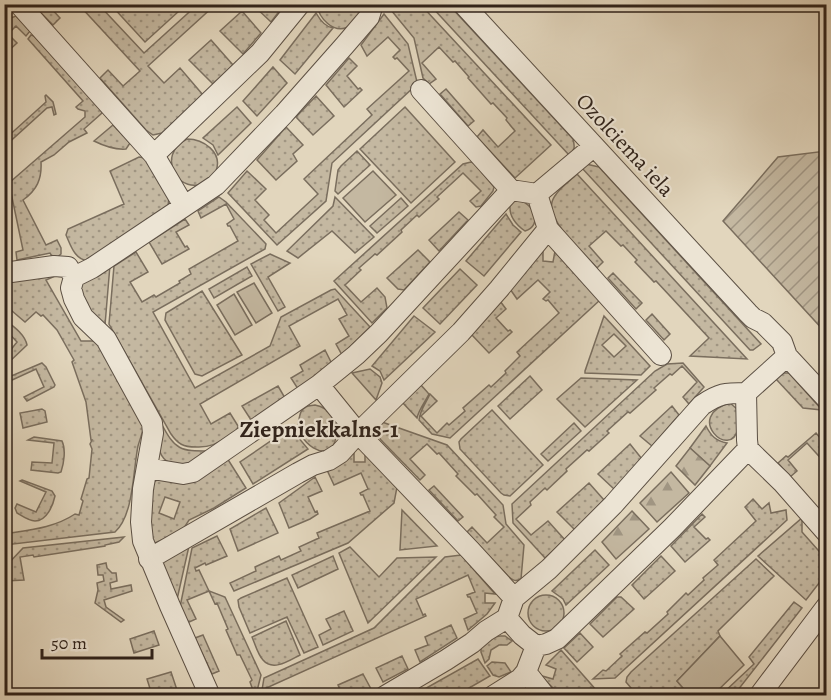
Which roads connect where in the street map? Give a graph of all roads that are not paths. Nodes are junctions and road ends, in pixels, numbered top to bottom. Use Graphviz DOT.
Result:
graph roads {
  1 [pos="19,4"];
  2 [pos="300,4"];
  3 [pos="373,4"];
  4 [pos="463,4"];
  5 [pos="421,90"];
  6 [pos="593,147"];
  7 [pos="154,155"];
  8 [pos="511,190"];
  9 [pos="537,194"];
  10 [pos="184,206"];
  11 [pos="548,229"];
  12 [pos="4,273"];
  13 [pos="74,277"];
  14 [pos="661,355"];
  15 [pos="787,356"];
  16 [pos="319,385"];
  17 [pos="746,393"];
  18 [pos="826,398"];
  19 [pos="358,433"];
  20 [pos="748,449"];
  21 [pos="147,468"];
  22 [pos="826,532"];
  23 [pos="149,559"];
  24 [pos="514,598"];
  25 [pos="826,607"];
  26 [pos="507,618"];
  27 [pos="536,646"];
  28 [pos="526,672"];
  29 [pos="210,696"];
  30 [pos="385,696"];
  31 [pos="493,696"];
  32 [pos="545,696"];
  33 [pos="759,696"];
  1 -- 7 [label="street"];
  2 -- 7 [label="street"];
  3 -- 10 [label="street"];
  4 -- 6 [label="street, Ozolciema iela"];
  5 -- 8 [label="street"];
  6 -- 9 [label="street"];
  6 -- 15 [label="street, Ozolciema iela"];
  7 -- 10 [label="street"];
  8 -- 9 [label="street"];
  8 -- 16 [label="street"];
  9 -- 11 [label="street"];
  10 -- 13 [label="street"];
  11 -- 14 [label="street"];
  11 -- 19 [label="street"];
  12 -- 13 [label="street"];
  13 -- 21 [label="street"];
  15 -- 17 [label="street"];
  15 -- 18 [label="street, Ozolciema iela"];
  16 -- 19 [label="street"];
  16 -- 21 [label="street"];
  17 -- 20 [label="street"];
  17 -- 24 [label="street"];
  19 -- 23 [label="street"];
  19 -- 24 [label="street"];
  20 -- 22 [label="street"];
  20 -- 27 [label="street"];
  21 -- 23 [label="street"];
  23 -- 29 [label="street"];
  24 -- 26 [label="street"];
  25 -- 33 [label="street"];
  26 -- 27 [label="street"];
  26 -- 30 [label="street"];
  27 -- 28 [label="street"];
  28 -- 31 [label="street"];
  28 -- 32 [label="street"];
}
